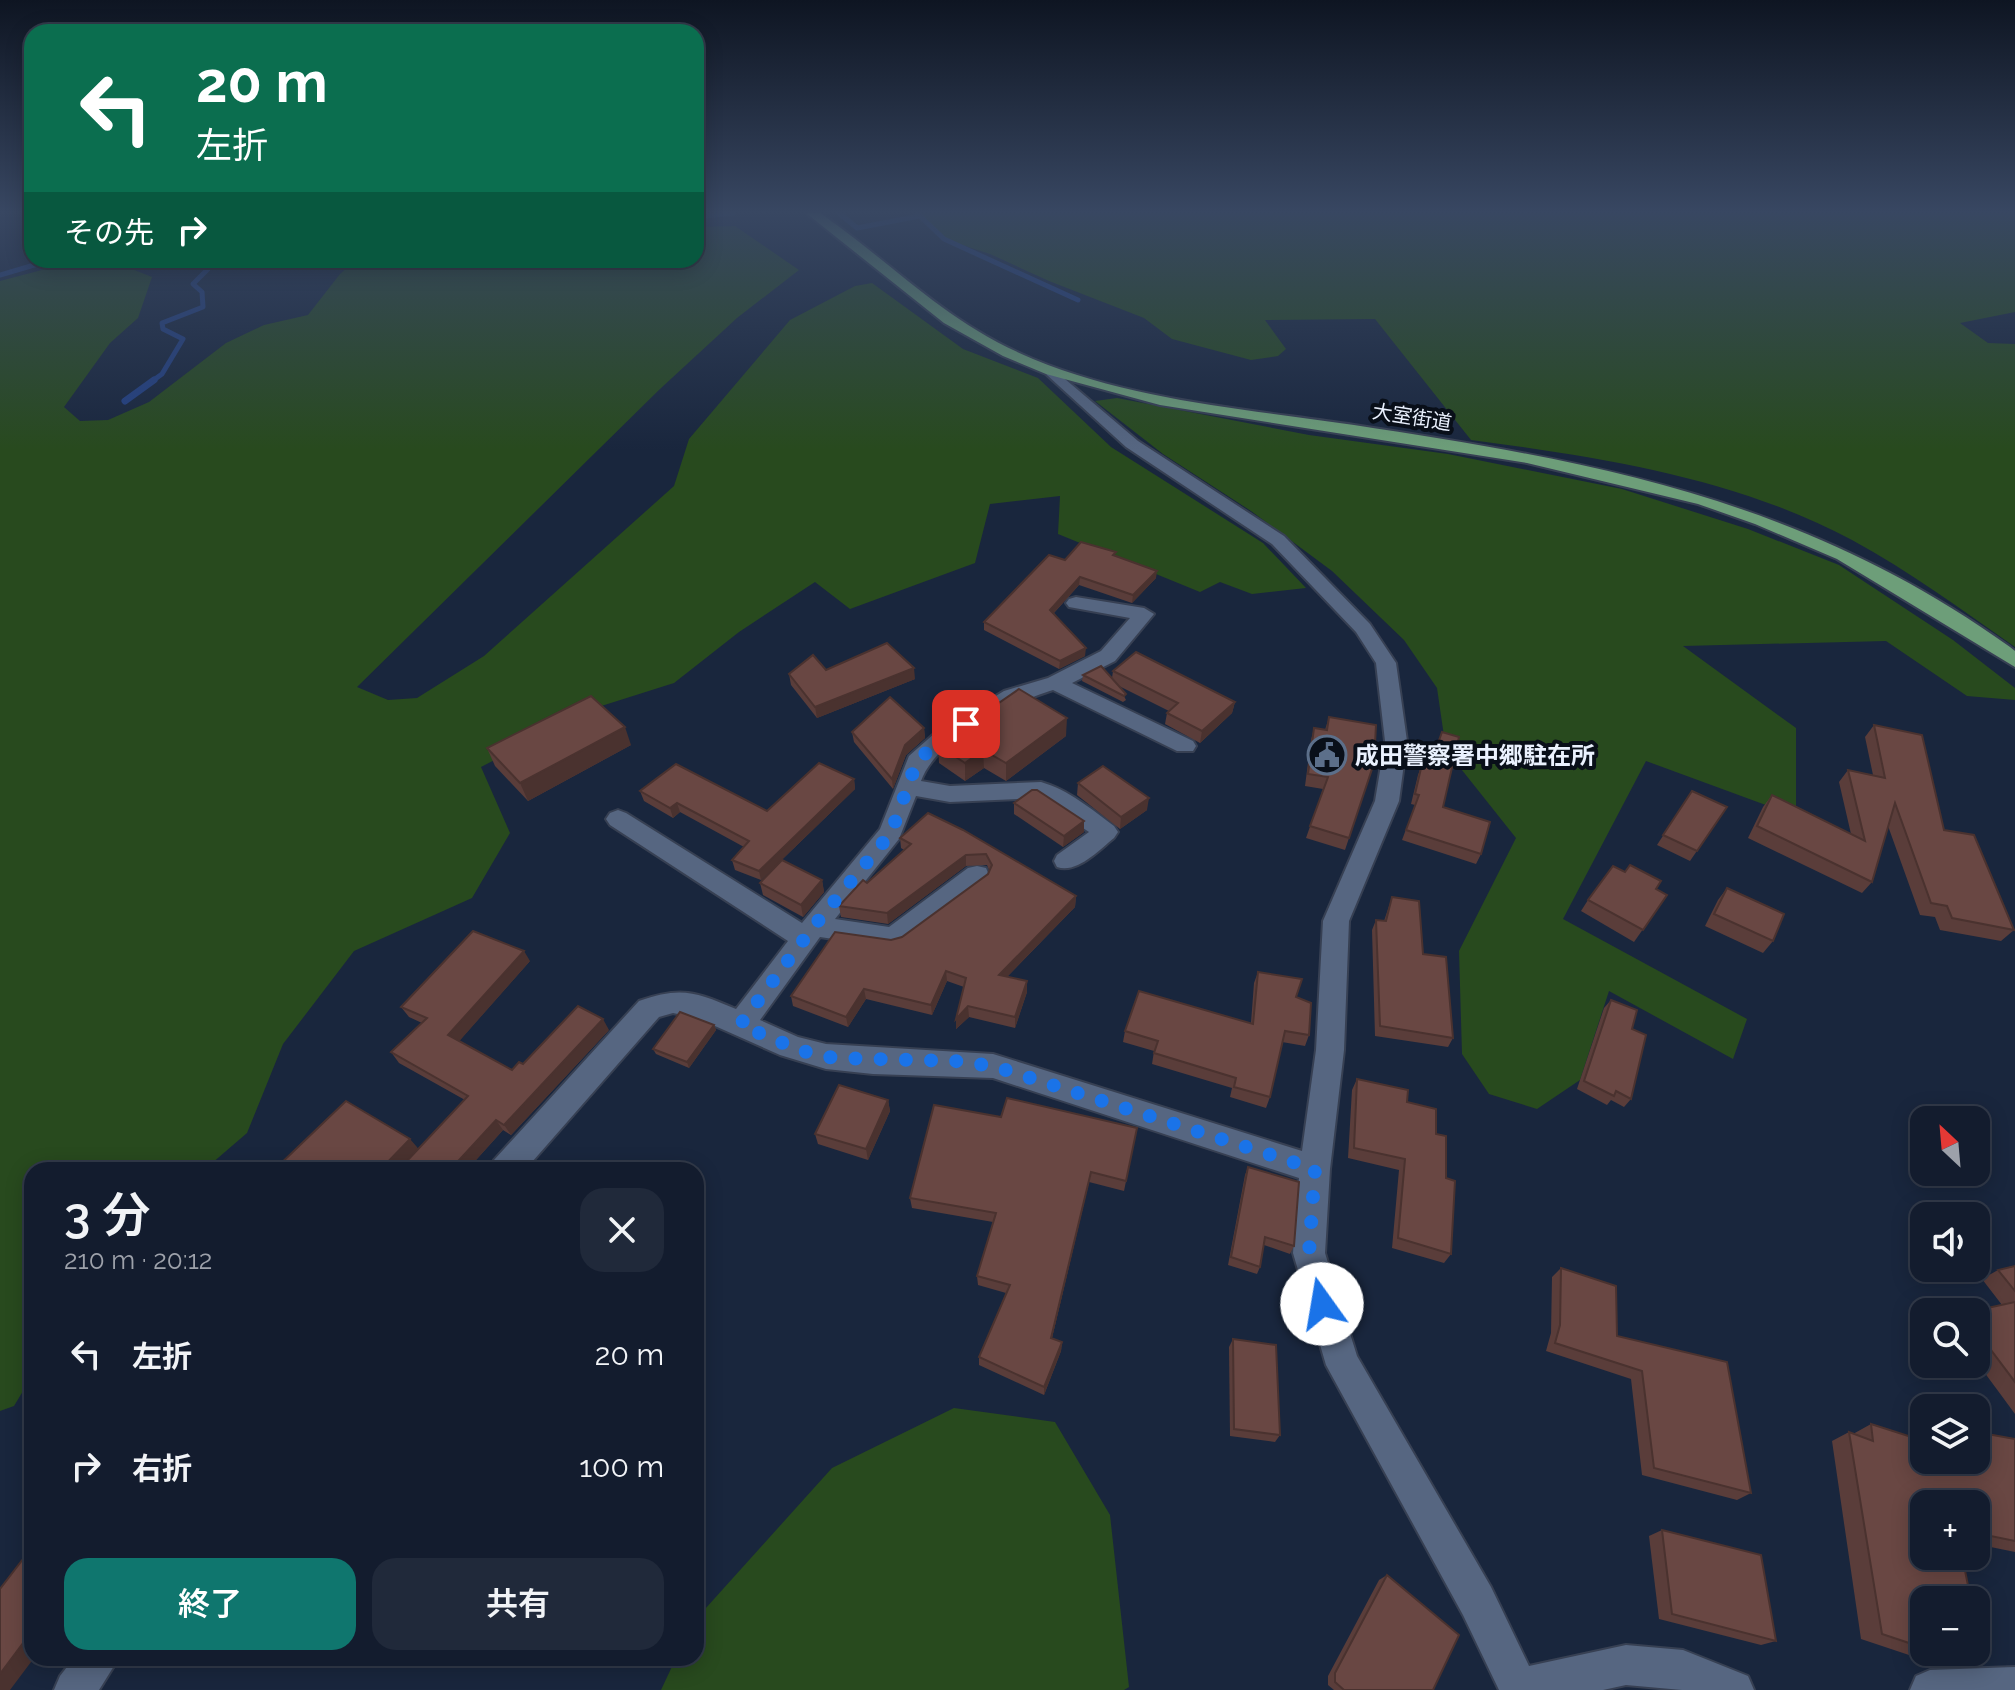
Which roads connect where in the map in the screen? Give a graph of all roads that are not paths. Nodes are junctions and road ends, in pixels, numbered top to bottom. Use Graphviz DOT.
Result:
graph roads {
  1 [pos="911,292"];
  2 [pos="1052,372"];
  3 [pos="1076,603"];
  4 [pos="2015,661"];
  5 [pos="1055,683"];
  6 [pos="1185,746"];
  7 [pos="907,786"];
  8 [pos="618,819"];
  9 [pos="1066,861"];
  10 [pos="977,875"];
  11 [pos="809,932"];
  12 [pos="740,1025"];
  13 [pos="512,1162"];
  14 [pos="1315,1169"];
  15 [pos="93,1666"];
  16 [pos="2015,1687"];
  17 [pos="1519,1689"];
  18 [pos="74,1690"];
  19 [pos="1734,1690"];
  20 [pos="1930,1690"];
  1 -- 2 [label="main road, 大室街道"];
  2 -- 4 [label="main road, 大室街道"];
  2 -- 14 [label="street"];
  3 -- 5 [label="street"];
  5 -- 6 [label="street"];
  5 -- 7 [label="street"];
  7 -- 9 [label="street"];
  7 -- 11 [label="street"];
  8 -- 11 [label="street"];
  10 -- 11 [label="street"];
  11 -- 12 [label="street"];
  12 -- 13 [label="street"];
  12 -- 14 [label="street"];
  14 -- 17 [label="street"];
  15 -- 18 [label="street"];
  16 -- 20 [label="street"];
  17 -- 19 [label="street"];
}
